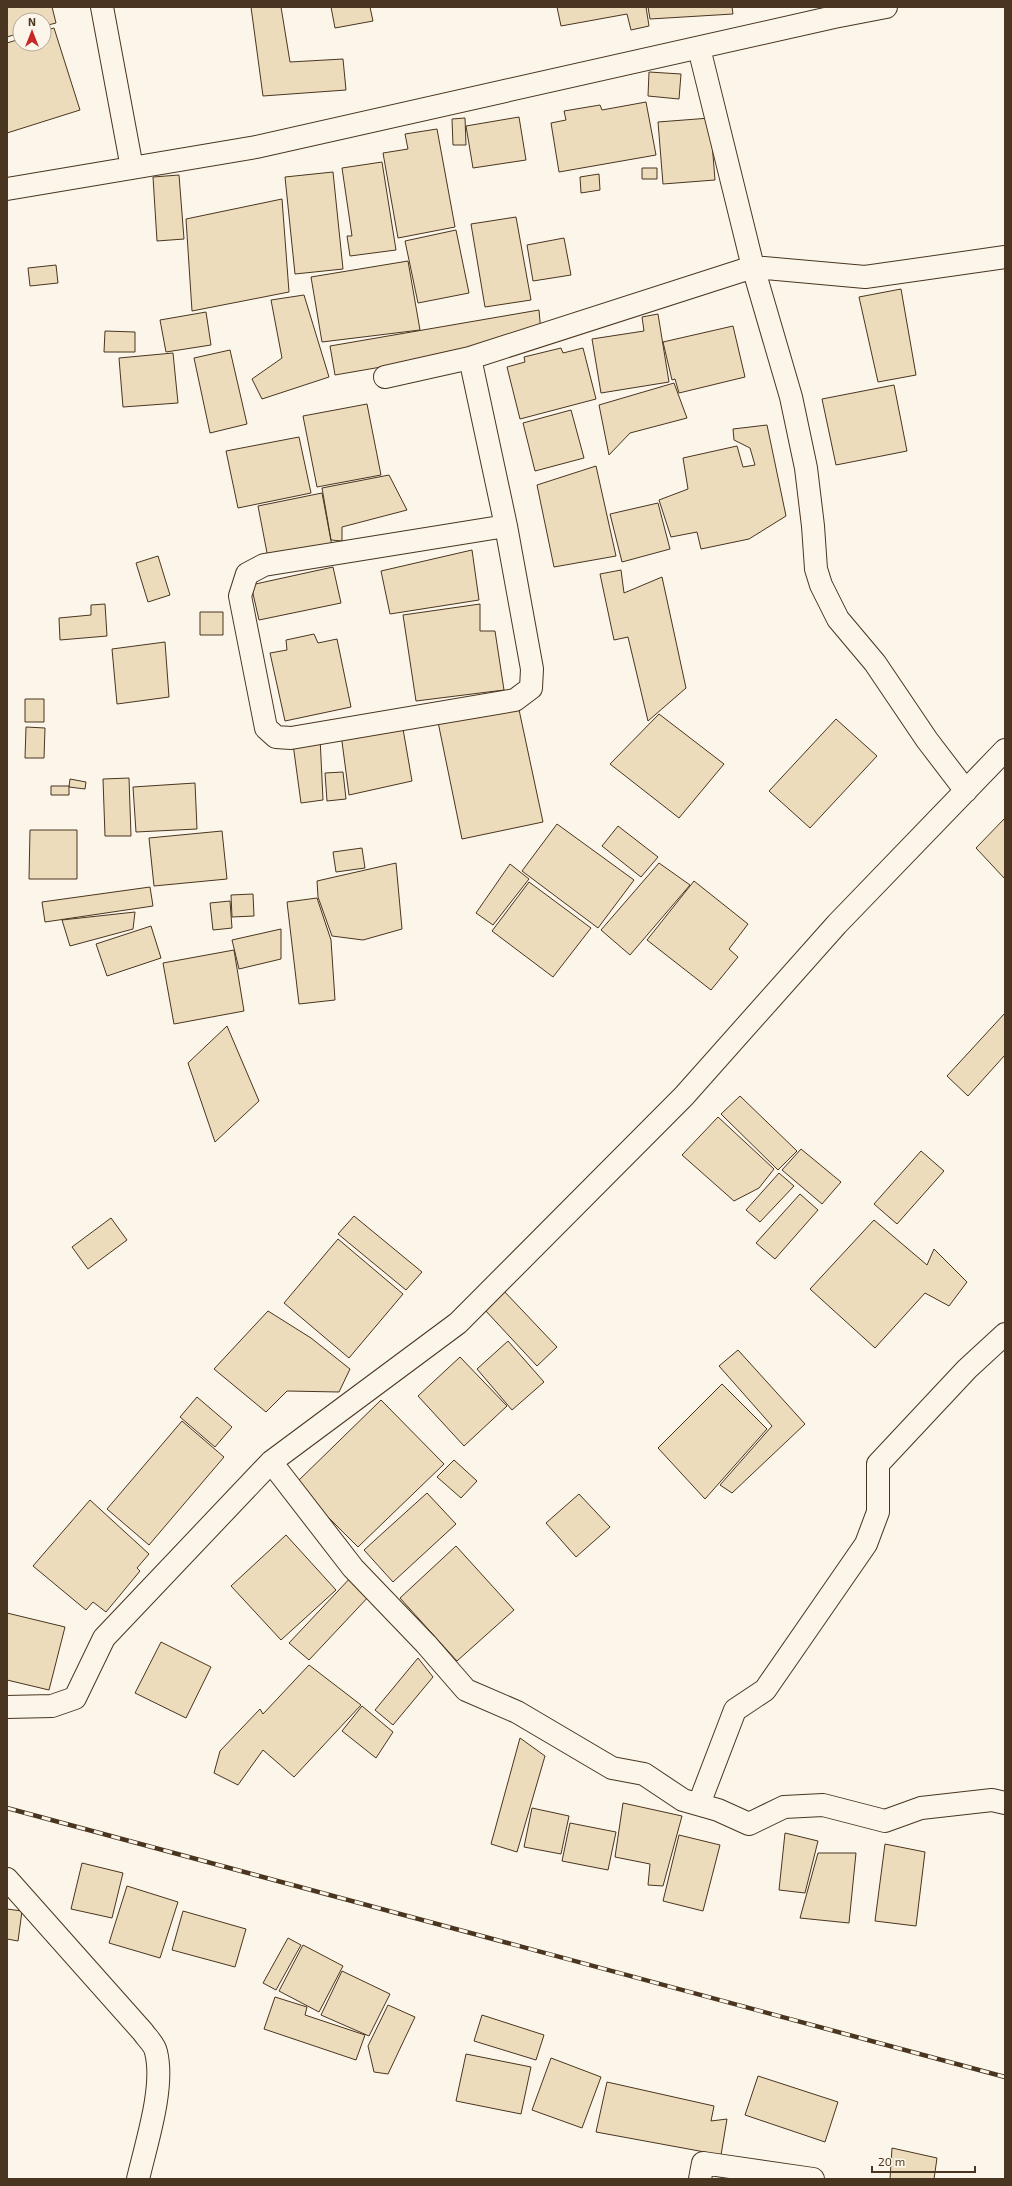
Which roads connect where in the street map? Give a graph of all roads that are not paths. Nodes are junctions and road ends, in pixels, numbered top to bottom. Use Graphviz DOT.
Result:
graph roads {
  1 [pos="102,7"];
  2 [pos="886,7"];
  3 [pos="699,48"];
  4 [pos="132,168"];
  5 [pos="7,189"];
  6 [pos="1005,257"];
  7 [pos="753,267"];
  8 [pos="470,358"];
  9 [pos="385,377"];
  10 [pos="506,526"];
  11 [pos="1005,750"];
  12 [pos="966,791"];
  13 [pos="1005,1334"];
  14 [pos="271,1462"];
  15 [pos="7,1707"];
  16 [pos="1005,1803"];
  17 [pos="699,1804"];
  18 [pos="7,1879"];
  19 [pos="138,2179"];
  20 [pos="700,2179"];
  21 [pos="813,2179"];
  1 -- 4 [label="street"];
  2 -- 3 [label="street"];
  3 -- 4 [label="street"];
  3 -- 7 [label="street"];
  4 -- 5 [label="street"];
  6 -- 7 [label="street"];
  7 -- 8 [label="street"];
  7 -- 12 [label="street"];
  8 -- 9 [label="street"];
  8 -- 10 [label="street"];
  10 -- 10 [label="street"];
  11 -- 12 [label="street"];
  12 -- 14 [label="street"];
  13 -- 17 [label="street"];
  14 -- 15 [label="street"];
  14 -- 17 [label="street"];
  16 -- 17 [label="street"];
  18 -- 19 [label="street"];
  20 -- 21 [label="street"];
}
